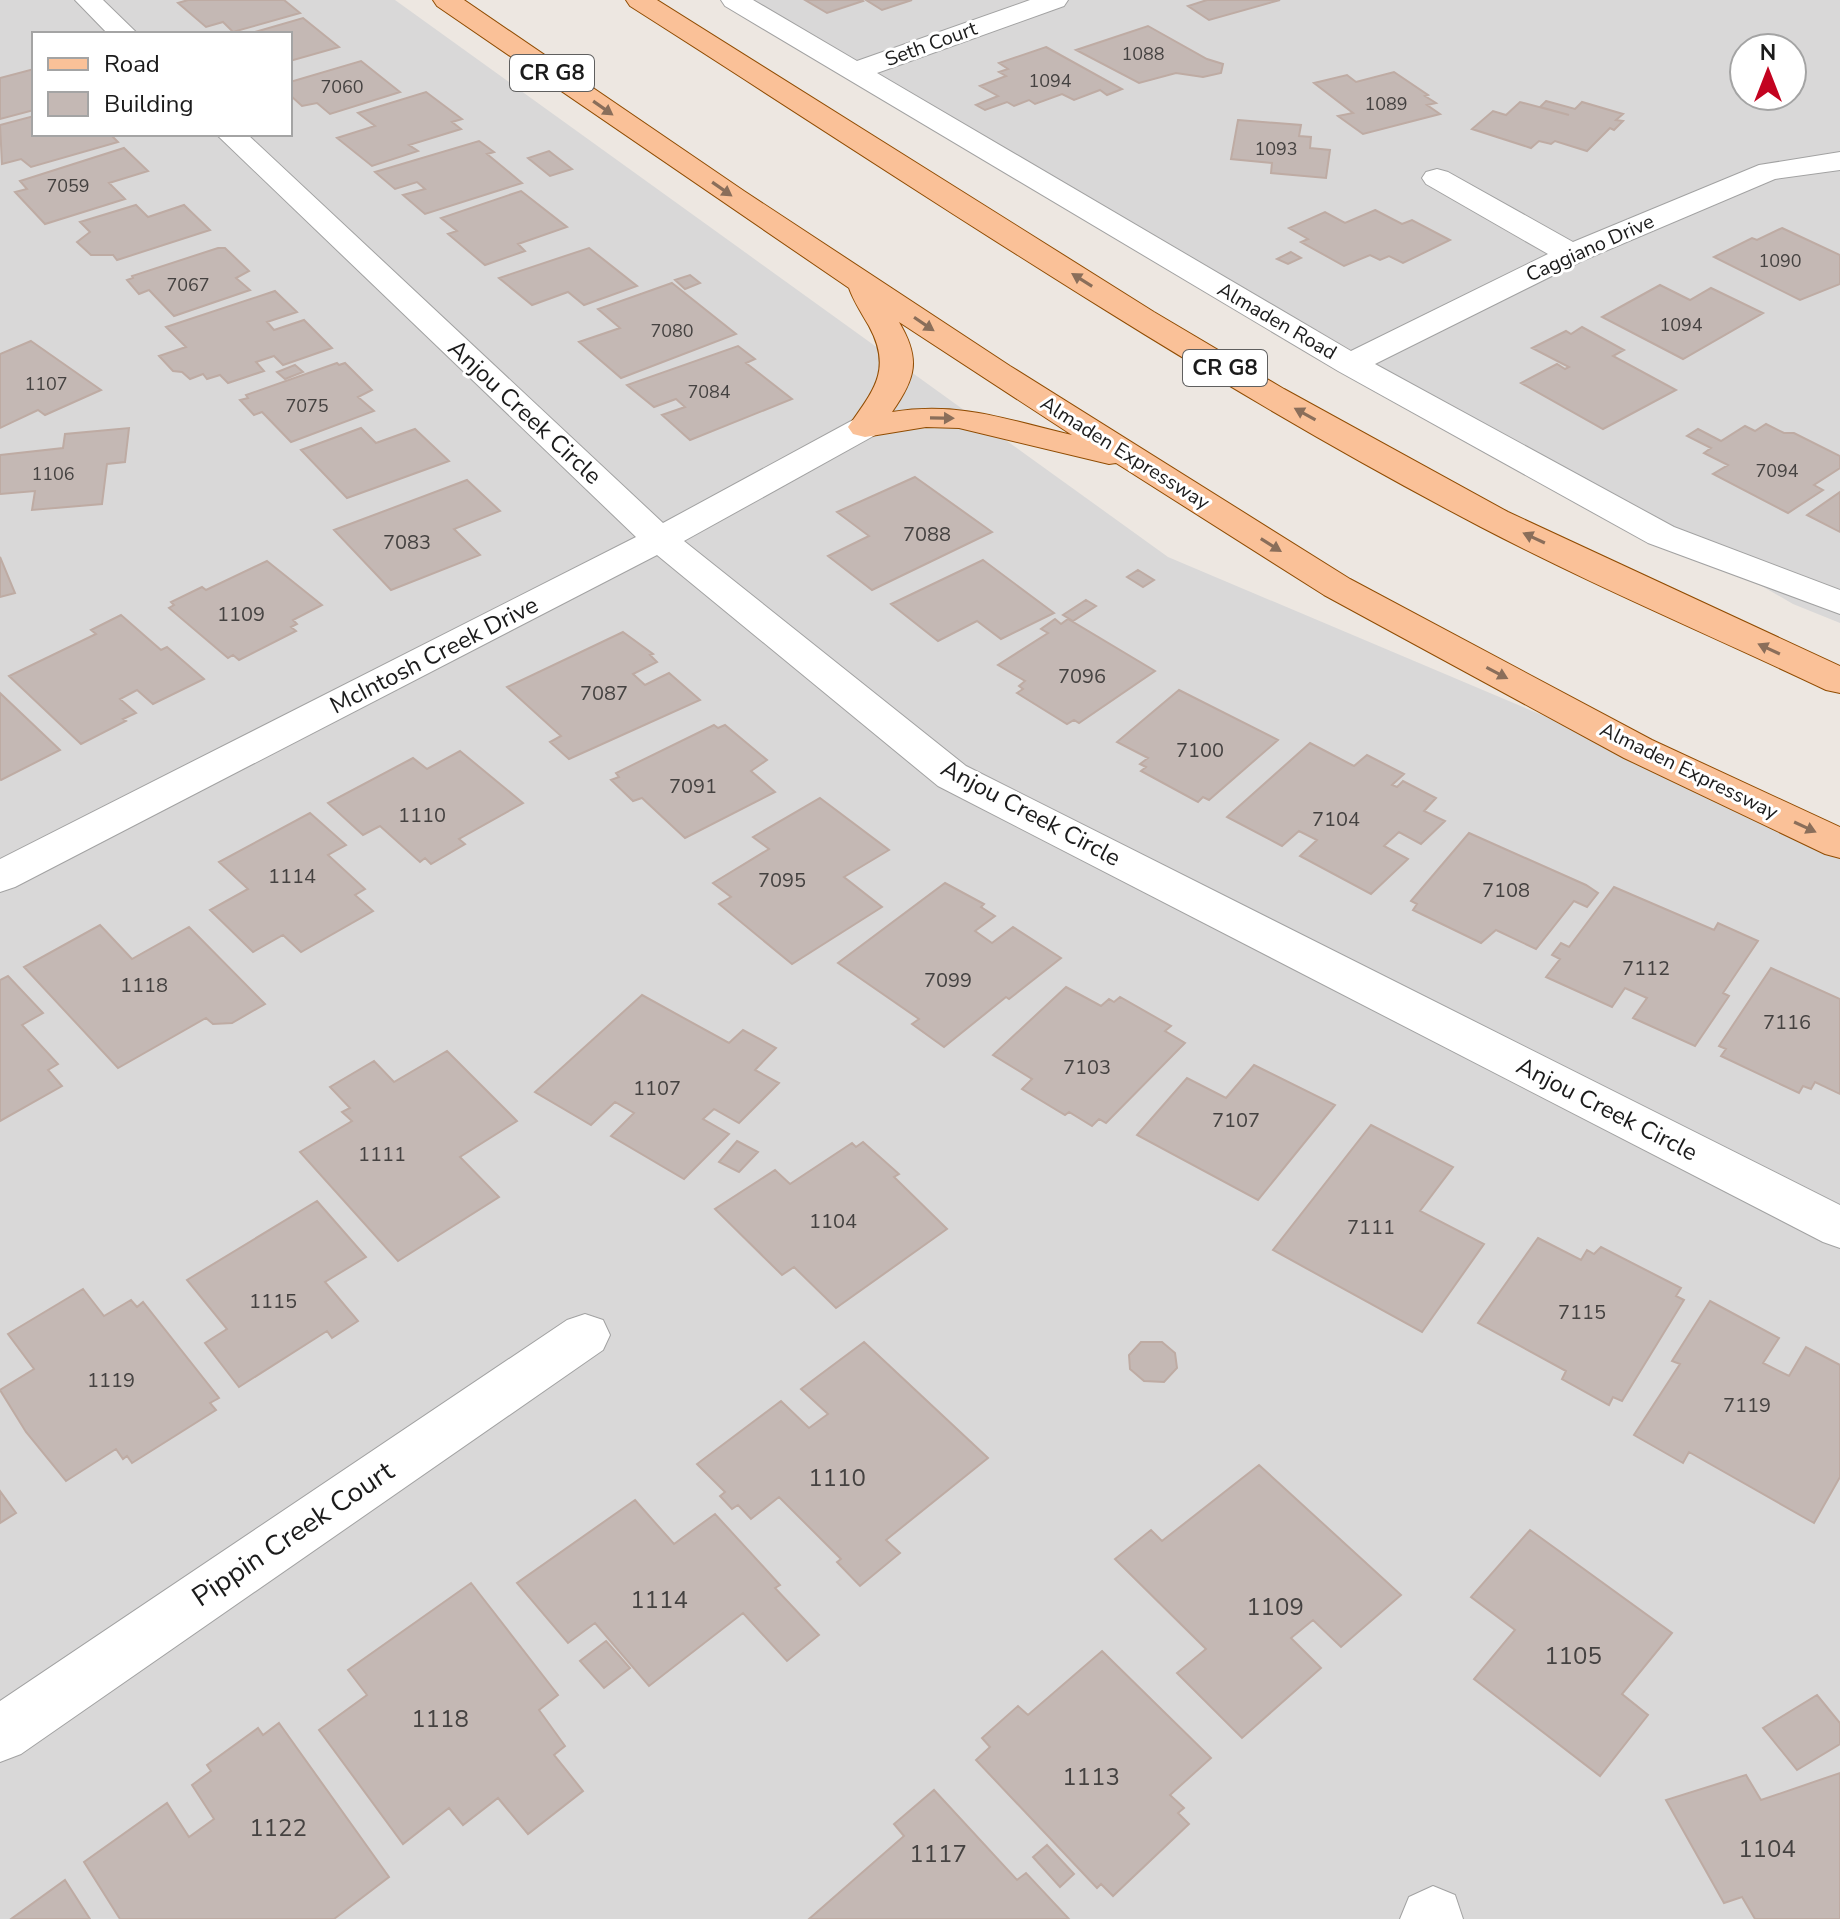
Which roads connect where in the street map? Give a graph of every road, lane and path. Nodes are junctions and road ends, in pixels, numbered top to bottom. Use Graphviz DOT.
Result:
graph roads {
  1 [pos="88,0"];
  2 [pos="446,0"];
  3 [pos="639,0"];
  4 [pos="734,0"];
  5 [pos="1055,0"];
  6 [pos="122,32"];
  7 [pos="853,72"];
  8 [pos="232,136"];
  9 [pos="1840,161"];
  10 [pos="1437,178"];
  11 [pos="1571,254"];
  12 [pos="859,280"];
  13 [pos="1350,364"];
  14 [pos="865,427"];
  15 [pos="1136,460"];
  16 [pos="659,539"];
  17 [pos="1840,603"];
  18 [pos="1840,681"];
  19 [pos="1840,844"];
  20 [pos="0,877"];
  21 [pos="1840,1228"];
  22 [pos="585,1335"];
  23 [pos="0,1734"];
  1 -- 6 [label="street"];
  2 -- 12 [label="main road, Almaden Expressway / CR G8, one-way"];
  18 -- 3 [label="main road, CR G8, one-way"];
  4 -- 7 [label="street, Almaden Road"];
  5 -- 7 [label="street, Seth Court"];
  7 -- 13 [label="street, Almaden Road"];
  8 -- 16 [label="street, Anjou Creek Circle"];
  9 -- 11 [label="street, Caggiano Drive"];
  10 -- 11 [label="street"];
  11 -- 13 [label="street, Caggiano Drive"];
  12 -- 14 [label="main road"];
  12 -- 15 [label="main road, Almaden Expressway / CR G8, one-way"];
  13 -- 17 [label="street, Almaden Road"];
  14 -- 15 [label="main road, one-way"];
  14 -- 16 [label="street, McIntosh Creek Drive"];
  15 -- 19 [label="main road, Almaden Expressway / CR G8, one-way"];
  16 -- 20 [label="street, McIntosh Creek Drive"];
  16 -- 21 [label="street, Anjou Creek Circle"];
  22 -- 23 [label="street, Pippin Creek Court"];
}
